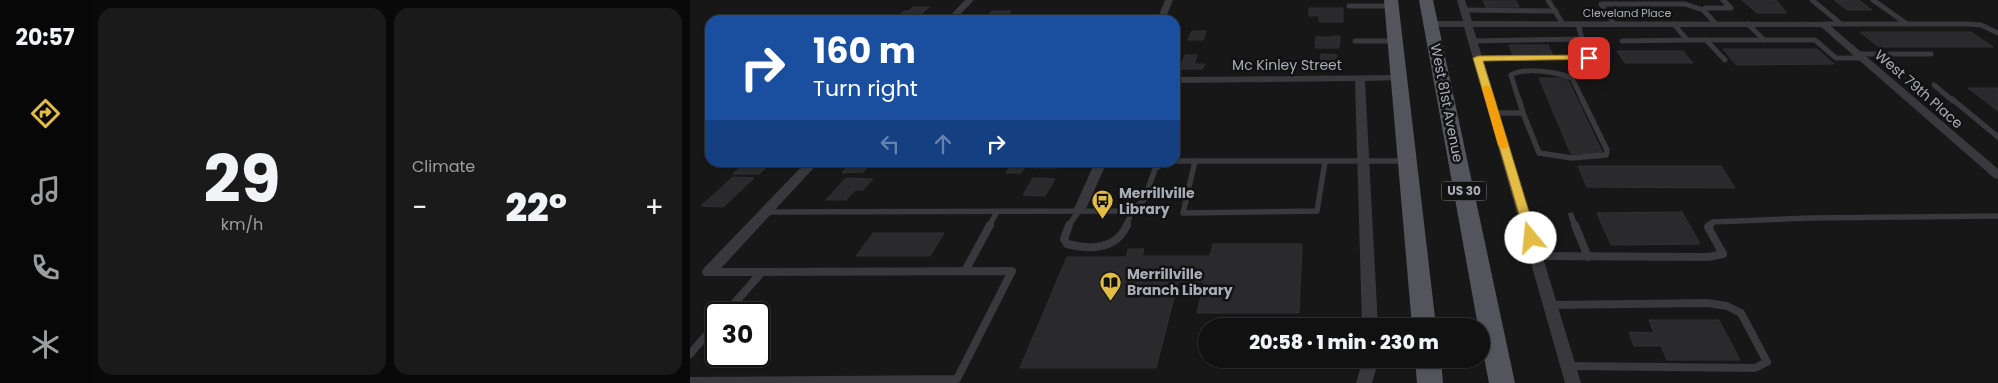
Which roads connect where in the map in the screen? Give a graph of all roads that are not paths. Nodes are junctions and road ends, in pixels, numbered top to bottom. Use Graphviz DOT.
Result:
graph roads {
  1 [pos="970,0"];
  2 [pos="1170,0"];
  3 [pos="1426,0"];
  4 [pos="1548,0"];
  5 [pos="1723,0"];
  6 [pos="1812,0"];
  7 [pos="1873,0"];
  8 [pos="1599,2"];
  9 [pos="1676,2"];
  10 [pos="1392,3"];
  11 [pos="1463,5"];
  12 [pos="1349,6"];
  13 [pos="1703,10"];
  14 [pos="1556,11"];
  15 [pos="955,15"];
  16 [pos="1163,15"];
  17 [pos="1431,24"];
  18 [pos="1468,24"];
  19 [pos="1563,24"];
  20 [pos="1578,24"];
  21 [pos="1614,24"];
  22 [pos="1674,24"];
  23 [pos="1716,24"];
  24 [pos="1748,24"];
  25 [pos="1823,24"];
  26 [pos="1841,24"];
  27 [pos="1907,24"];
  28 [pos="1998,33"];
  29 [pos="1582,39"];
  30 [pos="1687,40"];
  31 [pos="1706,40"];
  32 [pos="1764,40"];
  33 [pos="1355,41"];
  34 [pos="1396,41"];
  35 [pos="1473,41"];
  36 [pos="1622,41"];
  37 [pos="1931,54"];
  38 [pos="1860,56"];
  39 [pos="1478,58"];
  40 [pos="1725,60"];
  41 [pos="1399,78"];
  42 [pos="1360,79"];
  43 [pos="1180,80"];
  44 [pos="1934,85"];
  45 [pos="1493,113"];
  46 [pos="1523,113"];
  47 [pos="1998,137"];
  48 [pos="1180,161"];
  49 [pos="1196,161"];
  50 [pos="1408,161"];
  51 [pos="1325,162"];
  52 [pos="1364,162"];
  53 [pos="808,167"];
  54 [pos="1099,167"];
  55 [pos="1158,167"];
  56 [pos="1998,175"];
  57 [pos="1132,211"];
  58 [pos="766,212"];
  59 [pos="998,212"];
  60 [pos="1079,212"];
  61 [pos="1571,215"];
  62 [pos="1998,216"];
  63 [pos="1536,256"];
  64 [pos="1588,256"];
  65 [pos="965,271"];
  66 [pos="709,272"];
  67 [pos="762,272"];
  68 [pos="736,302"];
  69 [pos="1551,305"];
  70 [pos="1370,318"];
  71 [pos="1423,318"];
  72 [pos="705,337"];
  73 [pos="690,354"];
  74 [pos="1568,366"];
  75 [pos="1368,368"];
  76 [pos="1429,368"];
  77 [pos="690,381"];
  78 [pos="1364,383"];
  79 [pos="1430,383"];
  80 [pos="1502,383"];
  81 [pos="1573,383"];
  1 -- 15 [label="street"];
  2 -- 16 [label="street"];
  3 -- 17 [label="main road, West 81st Avenue / US 30"];
  4 -- 14 [label="lane"];
  5 -- 13 [label="lane"];
  6 -- 26 [label="lane"];
  7 -- 27 [label="lane"];
  8 -- 9 [label="lane"];
  8 -- 21 [label="lane"];
  9 -- 13 [label="lane"];
  10 -- 12 [label="lane"];
  10 -- 34 [label="main road"];
  11 -- 14 [label="lane"];
  11 -- 18 [label="street"];
  13 -- 23 [label="lane"];
  14 -- 19 [label="lane"];
  17 -- 18 [label="street, Cleveland Place"];
  17 -- 80 [label="main road, West 81st Avenue / US 30"];
  18 -- 19 [label="street, Cleveland Place"];
  18 -- 35 [label="street"];
  19 -- 20 [label="street, Cleveland Place"];
  20 -- 21 [label="street, Cleveland Place"];
  20 -- 29 [label="lane"];
  21 -- 22 [label="street, Cleveland Place"];
  22 -- 23 [label="street, Cleveland Place"];
  22 -- 30 [label="lane"];
  23 -- 24 [label="street, Cleveland Place"];
  24 -- 25 [label="street, Cleveland Place"];
  24 -- 32 [label="lane"];
  25 -- 26 [label="lane"];
  25 -- 38 [label="street, West 79th Place"];
  26 -- 27 [label="lane"];
  27 -- 28 [label="lane"];
  29 -- 35 [label="lane"];
  29 -- 39 [label="lane"];
  30 -- 31 [label="lane"];
  30 -- 36 [label="lane"];
  31 -- 32 [label="lane"];
  31 -- 40 [label="lane"];
  32 -- 38 [label="lane"];
  33 -- 34 [label="lane"];
  34 -- 41 [label="main road"];
  35 -- 39 [label="street"];
  37 -- 38 [label="lane"];
  38 -- 56 [label="street, West 79th Place"];
  39 -- 45 [label="street"];
  41 -- 42 [label="street, Mc Kinley Street"];
  41 -- 50 [label="main road"];
  42 -- 43 [label="street, Mc Kinley Street"];
  42 -- 52 [label="street"];
  44 -- 47 [label="lane"];
  45 -- 46 [label="lane"];
  45 -- 63 [label="street"];
  46 -- 46 [label="lane"];
  48 -- 49 [label="lane"];
  49 -- 51 [label="lane"];
  49 -- 51 [label="lane"];
  50 -- 52 [label="lane"];
  50 -- 71 [label="main road"];
  51 -- 52 [label="lane"];
  52 -- 70 [label="street"];
  53 -- 58 [label="street"];
  54 -- 60 [label="street"];
  55 -- 57 [label="lane"];
  57 -- 60 [label="lane"];
  57 -- 60 [label="lane"];
  58 -- 59 [label="lane"];
  58 -- 66 [label="street"];
  59 -- 60 [label="lane"];
  59 -- 65 [label="lane"];
  61 -- 64 [label="lane"];
  62 -- 64 [label="lane"];
  63 -- 64 [label="lane"];
  63 -- 69 [label="street"];
  65 -- 67 [label="lane"];
  65 -- 77 [label="lane"];
  66 -- 67 [label="lane"];
  67 -- 68 [label="lane"];
  69 -- 74 [label="street"];
  69 -- 74 [label="lane"];
  72 -- 73 [label="lane"];
  74 -- 81 [label="street"];
  75 -- 78 [label="street"];
  76 -- 79 [label="main road"];
}
